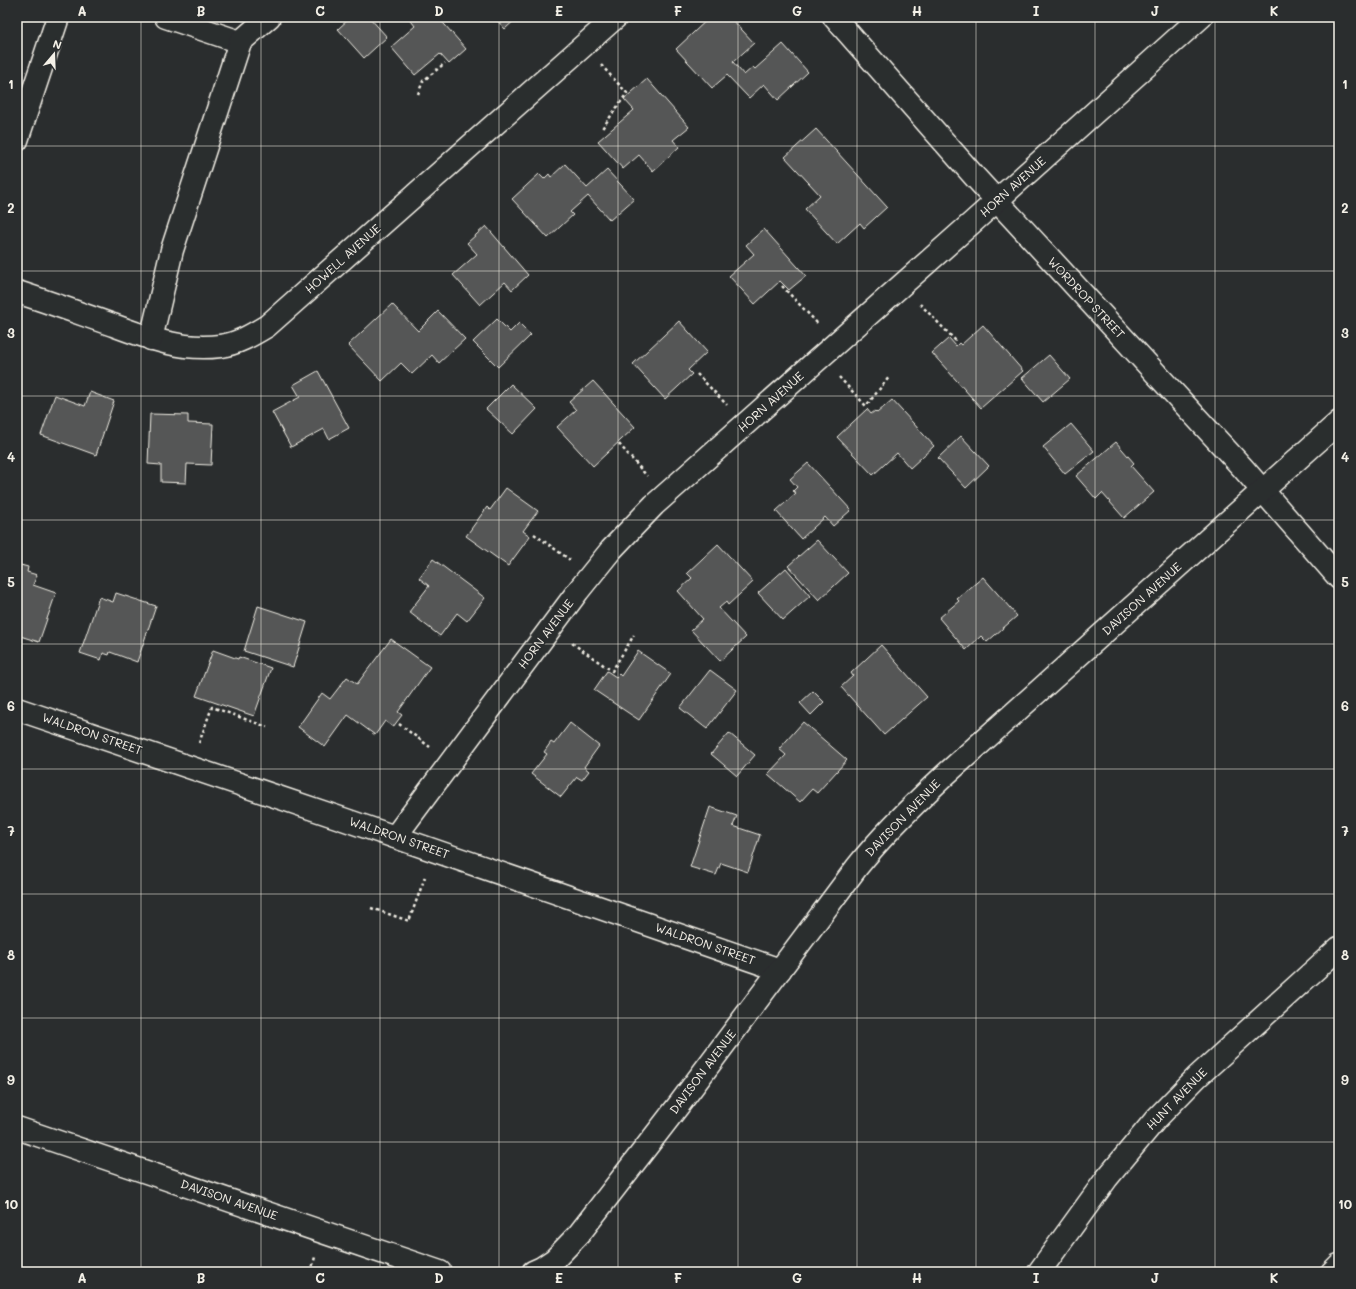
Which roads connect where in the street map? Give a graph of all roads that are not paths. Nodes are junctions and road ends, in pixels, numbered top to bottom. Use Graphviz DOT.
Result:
graph roads {
  1 [pos="58,17"];
  2 [pos="166,17"];
  3 [pos="269,17"];
  4 [pos="616,17"];
  5 [pos="834,17"];
  6 [pos="1201,17"];
  7 [pos="240,42"];
  8 [pos="17,140"];
  9 [pos="997,201"];
  10 [pos="17,292"];
  11 [pos="151,339"];
  12 [pos="1339,422"];
  13 [pos="1262,491"];
  14 [pos="1339,578"];
  15 [pos="17,709"];
  16 [pos="394,837"];
  17 [pos="1339,948"];
  18 [pos="780,970"];
  19 [pos="17,1128"];
  20 [pos="1339,1265"];
  21 [pos="440,1272"];
  22 [pos="533,1272"];
  23 [pos="1039,1272"];
  24 [pos="1332,1272"];
  1 -- 8 [label="street"];
  2 -- 7 [label="street"];
  3 -- 7 [label="street"];
  4 -- 11 [label="street, HOWELL AVENUE"];
  5 -- 9 [label="street, WORDROP STREET"];
  6 -- 9 [label="street, HORN AVENUE"];
  7 -- 11 [label="street"];
  9 -- 13 [label="street, WORDROP STREET"];
  9 -- 16 [label="street, HORN AVENUE"];
  10 -- 11 [label="street, HOWELL AVENUE"];
  12 -- 13 [label="street, DAVISON AVENUE"];
  13 -- 14 [label="street, WORDROP STREET"];
  13 -- 18 [label="street, DAVISON AVENUE"];
  15 -- 16 [label="street, WALDRON STREET"];
  16 -- 18 [label="street, WALDRON STREET"];
  17 -- 23 [label="street, HUNT AVENUE"];
  18 -- 22 [label="street, DAVISON AVENUE"];
  19 -- 21 [label="street, DAVISON AVENUE"];
  20 -- 24 [label="street"];
}
